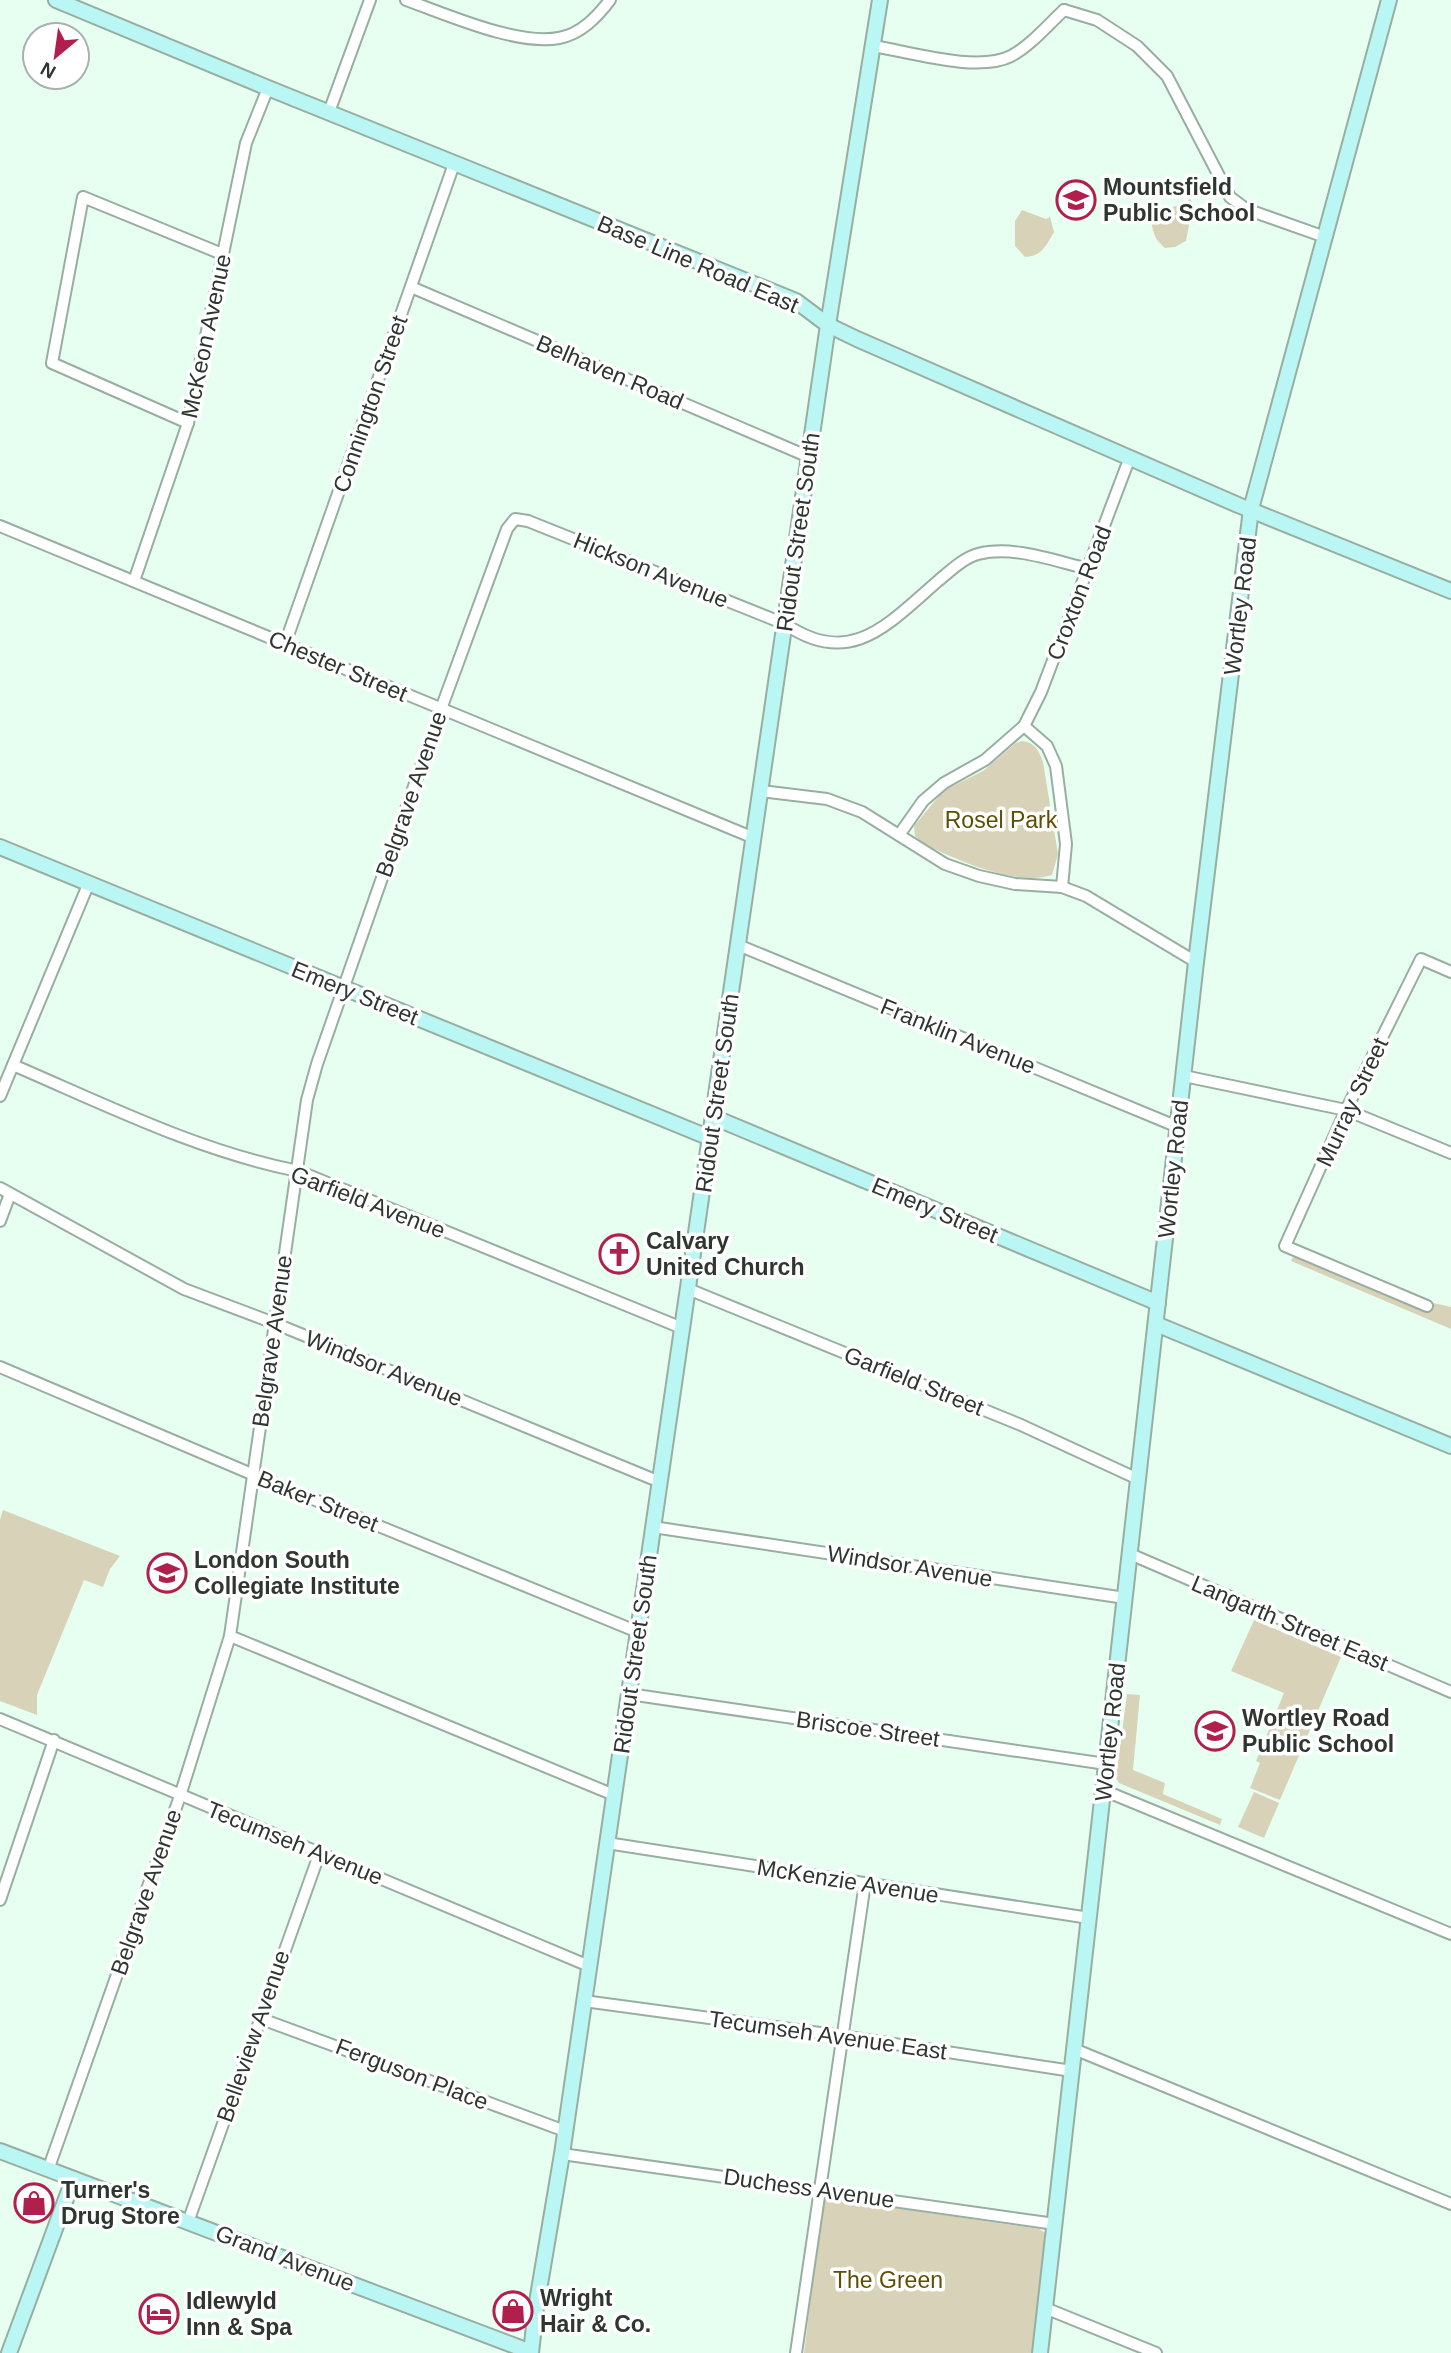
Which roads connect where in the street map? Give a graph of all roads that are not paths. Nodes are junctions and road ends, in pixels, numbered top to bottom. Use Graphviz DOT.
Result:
graph roads {
  1 [pos="56,0"];
  2 [pos="370,0"];
  3 [pos="406,0"];
  4 [pos="610,0"];
  5 [pos="880,0"];
  6 [pos="1389,0"];
  7 [pos="1063,5"];
  8 [pos="873,46"];
  9 [pos="268,88"];
  10 [pos="329,112"];
  11 [pos="454,164"];
  12 [pos="1325,237"];
  13 [pos="222,254"];
  14 [pos="411,287"];
  15 [pos="828,324"];
  16 [pos="188,423"];
  17 [pos="809,457"];
  18 [pos="1130,457"];
  19 [pos="1251,509"];
  20 [pos="515,519"];
  21 [pos="0,526"];
  22 [pos="1089,569"];
  23 [pos="134,581"];
  24 [pos="1451,591"];
  25 [pos="785,624"];
  26 [pos="285,644"];
  27 [pos="441,709"];
  28 [pos="1024,726"];
  29 [pos="761,791"];
  30 [pos="899,835"];
  31 [pos="754,838"];
  32 [pos="0,848"];
  33 [pos="88,885"];
  34 [pos="1062,887"];
  35 [pos="738,946"];
  36 [pos="1196,962"];
  37 [pos="1451,972"];
  38 [pos="343,988"];
  39 [pos="13,1065"];
  40 [pos="1184,1076"];
  41 [pos="0,1096"];
  42 [pos="1346,1110"];
  43 [pos="713,1117"];
  44 [pos="1178,1127"];
  45 [pos="710,1138"];
  46 [pos="1451,1153"];
  47 [pos="298,1171"];
  48 [pos="5,1191"];
  49 [pos="0,1221"];
  50 [pos="688,1289"];
  51 [pos="1158,1303"];
  52 [pos="1427,1307"];
  53 [pos="274,1323"];
  54 [pos="1156,1324"];
  55 [pos="682,1328"];
  56 [pos="0,1367"];
  57 [pos="1451,1446"];
  58 [pos="254,1475"];
  59 [pos="1138,1479"];
  60 [pos="660,1482"];
  61 [pos="653,1527"];
  62 [pos="1130,1554"];
  63 [pos="1125,1598"];
  64 [pos="638,1632"];
  65 [pos="230,1636"];
  66 [pos="1451,1692"];
  67 [pos="629,1694"];
  68 [pos="0,1719"];
  69 [pos="54,1741"];
  70 [pos="1106,1764"];
  71 [pos="1103,1790"];
  72 [pos="614,1795"];
  73 [pos="180,1796"];
  74 [pos="607,1843"];
  75 [pos="320,1852"];
  76 [pos="865,1884"];
  77 [pos="0,1900"];
  78 [pos="1089,1918"];
  79 [pos="1451,1934"];
  80 [pos="589,1966"];
  81 [pos="584,2001"];
  82 [pos="259,2018"];
  83 [pos="842,2036"];
  84 [pos="1074,2049"];
  85 [pos="1072,2071"];
  86 [pos="565,2131"];
  87 [pos="0,2151"];
  88 [pos="562,2154"];
  89 [pos="48,2170"];
  90 [pos="73,2180"];
  91 [pos="820,2189"];
  92 [pos="1451,2204"];
  93 [pos="188,2222"];
  94 [pos="1055,2224"];
  95 [pos="1045,2308"];
  96 [pos="12,2352"];
  97 [pos="531,2352"];
  98 [pos="796,2353"];
  99 [pos="1040,2353"];
  100 [pos="1156,2353"];
  1 -- 9 [label="street, Base Line Road East"];
  2 -- 10 [label="street"];
  3 -- 4 [label="street"];
  5 -- 8 [label="street, Ridout Street South"];
  6 -- 12 [label="street, Wortley Road"];
  7 -- 8 [label="street"];
  7 -- 12 [label="street"];
  8 -- 15 [label="street, Ridout Street South"];
  9 -- 10 [label="street, Base Line Road East"];
  9 -- 13 [label="street, McKeon Avenue"];
  10 -- 11 [label="street, Base Line Road East"];
  11 -- 14 [label="street, Connington Street"];
  11 -- 15 [label="street, Base Line Road East"];
  12 -- 19 [label="street, Wortley Road"];
  13 -- 16 [label="street, McKeon Avenue"];
  13 -- 16 [label="street"];
  14 -- 17 [label="street, Belhaven Road"];
  14 -- 26 [label="street, Connington Street"];
  15 -- 17 [label="street, Ridout Street South"];
  15 -- 18 [label="street, Base Line Road East"];
  16 -- 23 [label="street, McKeon Avenue"];
  17 -- 25 [label="street, Ridout Street South"];
  18 -- 19 [label="street, Base Line Road East"];
  18 -- 22 [label="street, Croxton Road"];
  19 -- 24 [label="street, Base Line Road East"];
  19 -- 36 [label="street, Wortley Road"];
  20 -- 25 [label="street, Hickson Avenue"];
  20 -- 27 [label="street, Belgrave Avenue"];
  21 -- 23 [label="street, Chester Street"];
  22 -- 25 [label="street, Hickson Avenue"];
  22 -- 28 [label="street, Croxton Road"];
  23 -- 26 [label="street, Chester Street"];
  25 -- 29 [label="street, Ridout Street South"];
  26 -- 27 [label="street, Chester Street"];
  27 -- 31 [label="street, Chester Street"];
  27 -- 38 [label="street, Belgrave Avenue"];
  28 -- 30 [label="street, Croxton Road"];
  28 -- 34 [label="street"];
  29 -- 30 [label="street"];
  29 -- 31 [label="street, Ridout Street South"];
  30 -- 34 [label="street"];
  31 -- 35 [label="street, Ridout Street South"];
  32 -- 33 [label="street, Emery Street"];
  33 -- 38 [label="street, Emery Street"];
  33 -- 39 [label="street"];
  34 -- 36 [label="street"];
  35 -- 43 [label="street, Ridout Street South"];
  35 -- 44 [label="street, Franklin Avenue"];
  36 -- 40 [label="street, Wortley Road"];
  37 -- 42 [label="street, Murray Street"];
  38 -- 45 [label="street, Emery Street"];
  38 -- 47 [label="street, Belgrave Avenue"];
  39 -- 41 [label="street"];
  39 -- 47 [label="street, Garfield Avenue"];
  40 -- 42 [label="street"];
  40 -- 44 [label="street, Wortley Road"];
  42 -- 46 [label="street"];
  42 -- 52 [label="street, Murray Street"];
  43 -- 45 [label="street, Ridout Street South"];
  43 -- 51 [label="street, Emery Street"];
  44 -- 51 [label="street, Wortley Road"];
  45 -- 50 [label="street, Ridout Street South"];
  47 -- 53 [label="street, Belgrave Avenue"];
  47 -- 55 [label="street, Garfield Avenue"];
  48 -- 49 [label="street"];
  48 -- 53 [label="street, Windsor Avenue"];
  50 -- 55 [label="street, Ridout Street South"];
  50 -- 59 [label="street, Garfield Street"];
  51 -- 54 [label="street, Wortley Road"];
  53 -- 58 [label="street, Belgrave Avenue"];
  53 -- 60 [label="street, Windsor Avenue"];
  54 -- 57 [label="street"];
  54 -- 59 [label="street, Wortley Road"];
  55 -- 60 [label="street, Ridout Street South"];
  56 -- 58 [label="street, Baker Street"];
  58 -- 64 [label="street, Baker Street"];
  58 -- 65 [label="street, Belgrave Avenue"];
  59 -- 62 [label="street, Wortley Road"];
  60 -- 61 [label="street, Ridout Street South"];
  61 -- 63 [label="street, Windsor Avenue"];
  61 -- 64 [label="street, Ridout Street South"];
  62 -- 63 [label="street, Wortley Road"];
  62 -- 66 [label="street, Langarth Street East"];
  63 -- 70 [label="street, Wortley Road"];
  64 -- 67 [label="street, Ridout Street South"];
  65 -- 72 [label="street"];
  65 -- 73 [label="street, Belgrave Avenue"];
  67 -- 70 [label="street, Briscoe Street"];
  67 -- 72 [label="street, Ridout Street South"];
  68 -- 69 [label="street, Tecumseh Avenue"];
  69 -- 73 [label="street, Tecumseh Avenue"];
  69 -- 77 [label="street"];
  70 -- 71 [label="street, Wortley Road"];
  71 -- 78 [label="street, Wortley Road"];
  71 -- 79 [label="street"];
  72 -- 74 [label="street, Ridout Street South"];
  73 -- 75 [label="street, Tecumseh Avenue"];
  73 -- 89 [label="street, Belgrave Avenue"];
  74 -- 76 [label="street, McKenzie Avenue"];
  74 -- 80 [label="street, Ridout Street South"];
  75 -- 80 [label="street, Tecumseh Avenue"];
  75 -- 82 [label="street, Belleview Avenue"];
  76 -- 78 [label="street, McKenzie Avenue"];
  76 -- 83 [label="street"];
  78 -- 84 [label="street, Wortley Road"];
  80 -- 81 [label="street, Ridout Street South"];
  81 -- 83 [label="street, Tecumseh Avenue East"];
  81 -- 86 [label="street, Ridout Street South"];
  82 -- 86 [label="street, Ferguson Place"];
  82 -- 93 [label="street, Belleview Avenue"];
  83 -- 85 [label="street, Tecumseh Avenue East"];
  83 -- 91 [label="street"];
  84 -- 85 [label="street, Wortley Road"];
  84 -- 92 [label="street"];
  85 -- 94 [label="street, Wortley Road"];
  86 -- 88 [label="street, Ridout Street South"];
  87 -- 89 [label="street, Grand Avenue"];
  88 -- 91 [label="street, Duchess Avenue"];
  88 -- 97 [label="street, Ridout Street South"];
  89 -- 90 [label="street, Grand Avenue"];
  90 -- 93 [label="street, Grand Avenue"];
  90 -- 96 [label="street"];
  91 -- 94 [label="street, Duchess Avenue"];
  91 -- 98 [label="street"];
  93 -- 97 [label="street, Grand Avenue"];
  94 -- 95 [label="street, Wortley Road"];
  95 -- 99 [label="street, Wortley Road"];
  95 -- 100 [label="street"];
}
